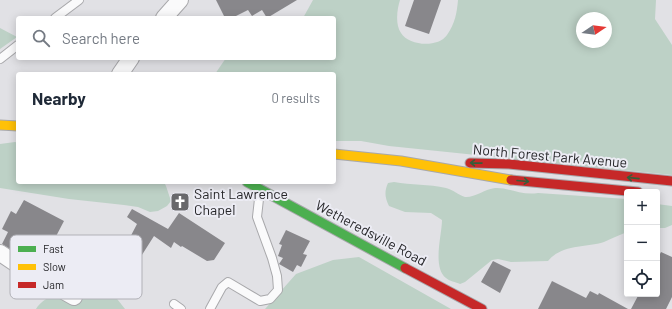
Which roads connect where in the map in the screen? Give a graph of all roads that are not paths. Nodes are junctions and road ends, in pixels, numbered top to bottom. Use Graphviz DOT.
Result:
graph roads {
  1 [pos="79,0"];
  2 [pos="180,0"];
  3 [pos="58,16"];
  4 [pos="166,16"];
  5 [pos="16,47"];
  6 [pos="0,59"];
  7 [pos="130,60"];
  8 [pos="121,72"];
  9 [pos="0,125"];
  10 [pos="16,126"];
  11 [pos="336,154"];
  12 [pos="402,161"];
  13 [pos="672,182"];
  14 [pos="251,184"];
  15 [pos="260,189"];
  16 [pos="624,191"];
  17 [pos="0,253"];
  18 [pos="10,260"];
  19 [pos="174,304"];
  20 [pos="181,309"];
  21 [pos="210,309"];
  22 [pos="482,309"];
  1 -- 3 [label="lane"];
  2 -- 4 [label="street"];
  5 -- 6 [label="lane"];
  7 -- 8 [label="street"];
  9 -- 10 [label="main road"];
  11 -- 12 [label="main road, North Forest Park Avenue"];
  13 -- 12 [label="main road, North Forest Park Avenue, one-way"];
  12 -- 16 [label="main road, North Forest Park Avenue, one-way"];
  14 -- 15 [label="main road, Wetheredsville Road"];
  15 -- 21 [label="lane"];
  15 -- 22 [label="main road, Wetheredsville Road"];
  17 -- 18 [label="street"];
  19 -- 20 [label="lane"];
}
